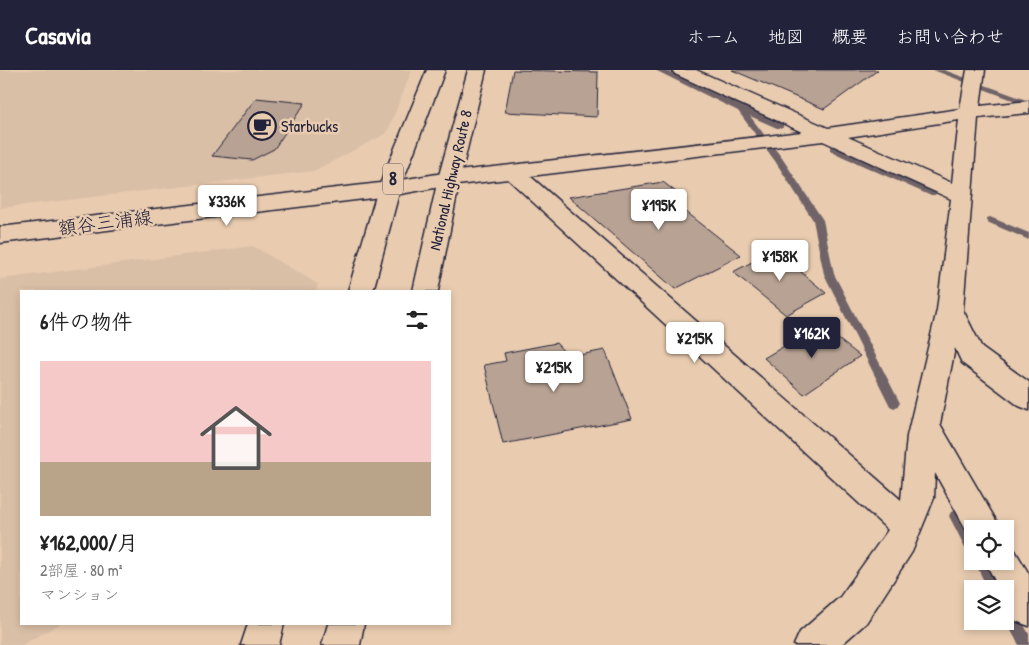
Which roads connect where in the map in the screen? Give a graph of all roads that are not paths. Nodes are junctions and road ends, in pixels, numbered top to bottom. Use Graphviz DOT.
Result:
graph roads {
  1 [pos="436,70"];
  2 [pos="477,70"];
  3 [pos="681,70"];
  4 [pos="973,89"];
  5 [pos="1023,108"];
  6 [pos="826,135"];
  7 [pos="513,172"];
  8 [pos="449,179"];
  9 [pos="389,189"];
  10 [pos="962,196"];
  11 [pos="0,235"];
  12 [pos="360,290"];
  13 [pos="425,290"];
  14 [pos="950,310"];
  15 [pos="1029,398"];
  16 [pos="924,424"];
  17 [pos="979,520"];
  18 [pos="906,525"];
  19 [pos="1007,570"];
  20 [pos="1029,608"];
  21 [pos="266,625"];
  22 [pos="346,625"];
  23 [pos="260,645"];
  24 [pos="341,645"];
  25 [pos="813,645"];
  1 -- 9 [label="main road, 8"];
  2 -- 8 [label="main road, National Highway Route 8"];
  3 -- 6 [label="main road"];
  4 -- 5 [label="main road, 額谷三浦線"];
  4 -- 6 [label="main road, 額谷三浦線"];
  4 -- 10 [label="main road"];
  6 -- 7 [label="main road, 額谷三浦線"];
  6 -- 10 [label="main road"];
  7 -- 8 [label="main road, 額谷三浦線"];
  7 -- 18 [label="main road"];
  8 -- 9 [label="main road, 額谷三浦線"];
  8 -- 13 [label="main road, National Highway Route 8"];
  9 -- 11 [label="main road, 額谷三浦線"];
  9 -- 12 [label="main road, 8"];
  10 -- 14 [label="main road"];
  14 -- 15 [label="main road"];
  14 -- 16 [label="main road"];
  16 -- 17 [label="main road"];
  16 -- 18 [label="main road"];
  18 -- 25 [label="main road"];
  19 -- 20 [label="main road"];
  21 -- 23 [label="main road"];
  22 -- 24 [label="main road"];
}
